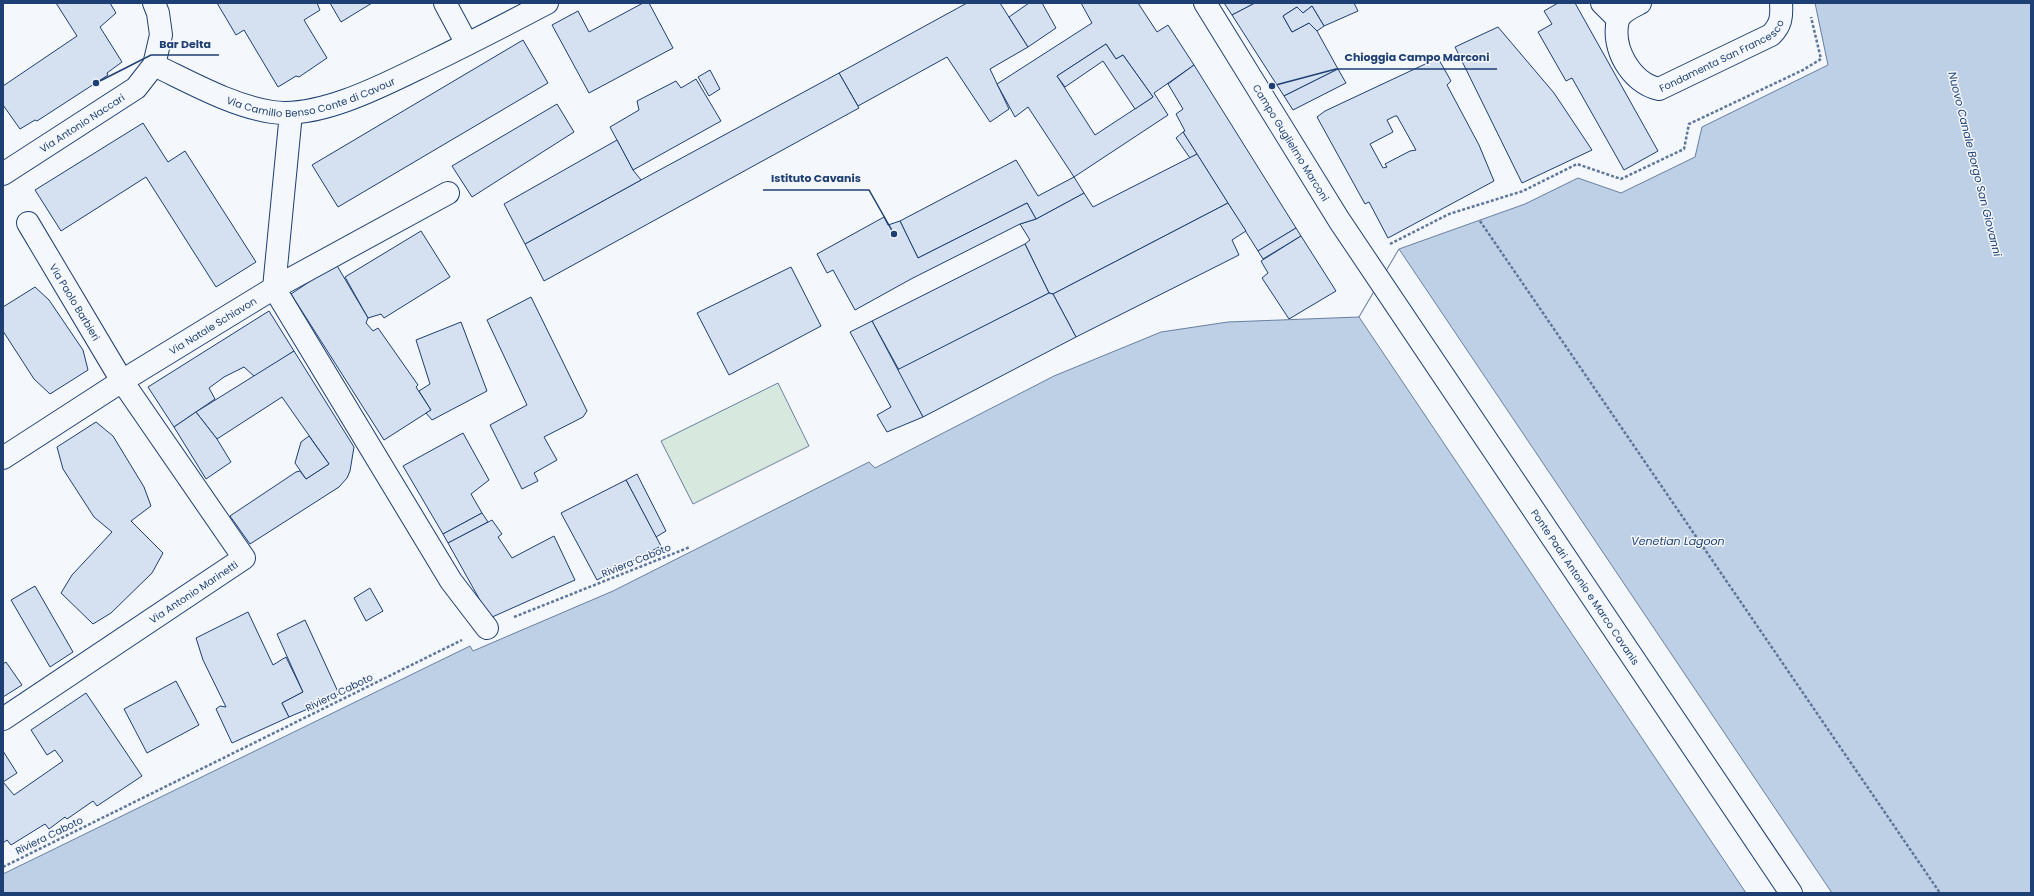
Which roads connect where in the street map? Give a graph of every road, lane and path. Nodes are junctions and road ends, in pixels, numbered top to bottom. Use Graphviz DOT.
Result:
graph roads {
  1 [pos="154,3"];
  2 [pos="445,3"];
  3 [pos="547,3"];
  4 [pos="1205,3"];
  5 [pos="1602,3"];
  6 [pos="1640,3"];
  7 [pos="1781,3"];
  8 [pos="1810,10"];
  9 [pos="1618,19"];
  10 [pos="467,44"];
  11 [pos="154,64"];
  12 [pos="291,113"];
  13 [pos="3,174"];
  14 [pos="448,193"];
  15 [pos="1480,221"];
  16 [pos="28,223"];
  17 [pos="1390,244"];
  18 [pos="1380,281"];
  19 [pos="274,288"];
  20 [pos="122,381"];
  21 [pos="3,458"];
  22 [pos="690,547"];
  23 [pos="487,628"];
  24 [pos="3,719"];
  25 [pos="3,867"];
  26 [pos="1791,893"];
  27 [pos="1940,893"];
  1 -- 11 [label="street"];
  2 -- 10 [label="street"];
  3 -- 10 [label="street, Via Camillo Benso Conte di Cavour"];
  4 -- 18 [label="street, Campo Guglielmo Marconi"];
  5 -- 9 [label="street"];
  6 -- 9 [label="street"];
  7 -- 9 [label="street, Fondamenta San Francesco"];
  8 -- 17 [label="path"];
  10 -- 12 [label="street, Via Camillo Benso Conte di Cavour"];
  11 -- 12 [label="street, Via Camillo Benso Conte di Cavour"];
  11 -- 13 [label="street, Via Antonio Naccari"];
  12 -- 19 [label="street"];
  14 -- 19 [label="street, Via Natale Schiavon"];
  15 -- 27 [label="path"];
  16 -- 20 [label="street, Via Paolo Barbieri"];
  18 -- 26 [label="street, Ponte Padri Antonio e Marco Cavanis"];
  19 -- 20 [label="street, Via Natale Schiavon"];
  19 -- 23 [label="street"];
  20 -- 21 [label="street, Via Natale Schiavon"];
  20 -- 24 [label="street, Via Antonio Marinetti"];
  22 -- 23 [label="path, Riviera Caboto"];
  23 -- 25 [label="path, Riviera Caboto"];
}
